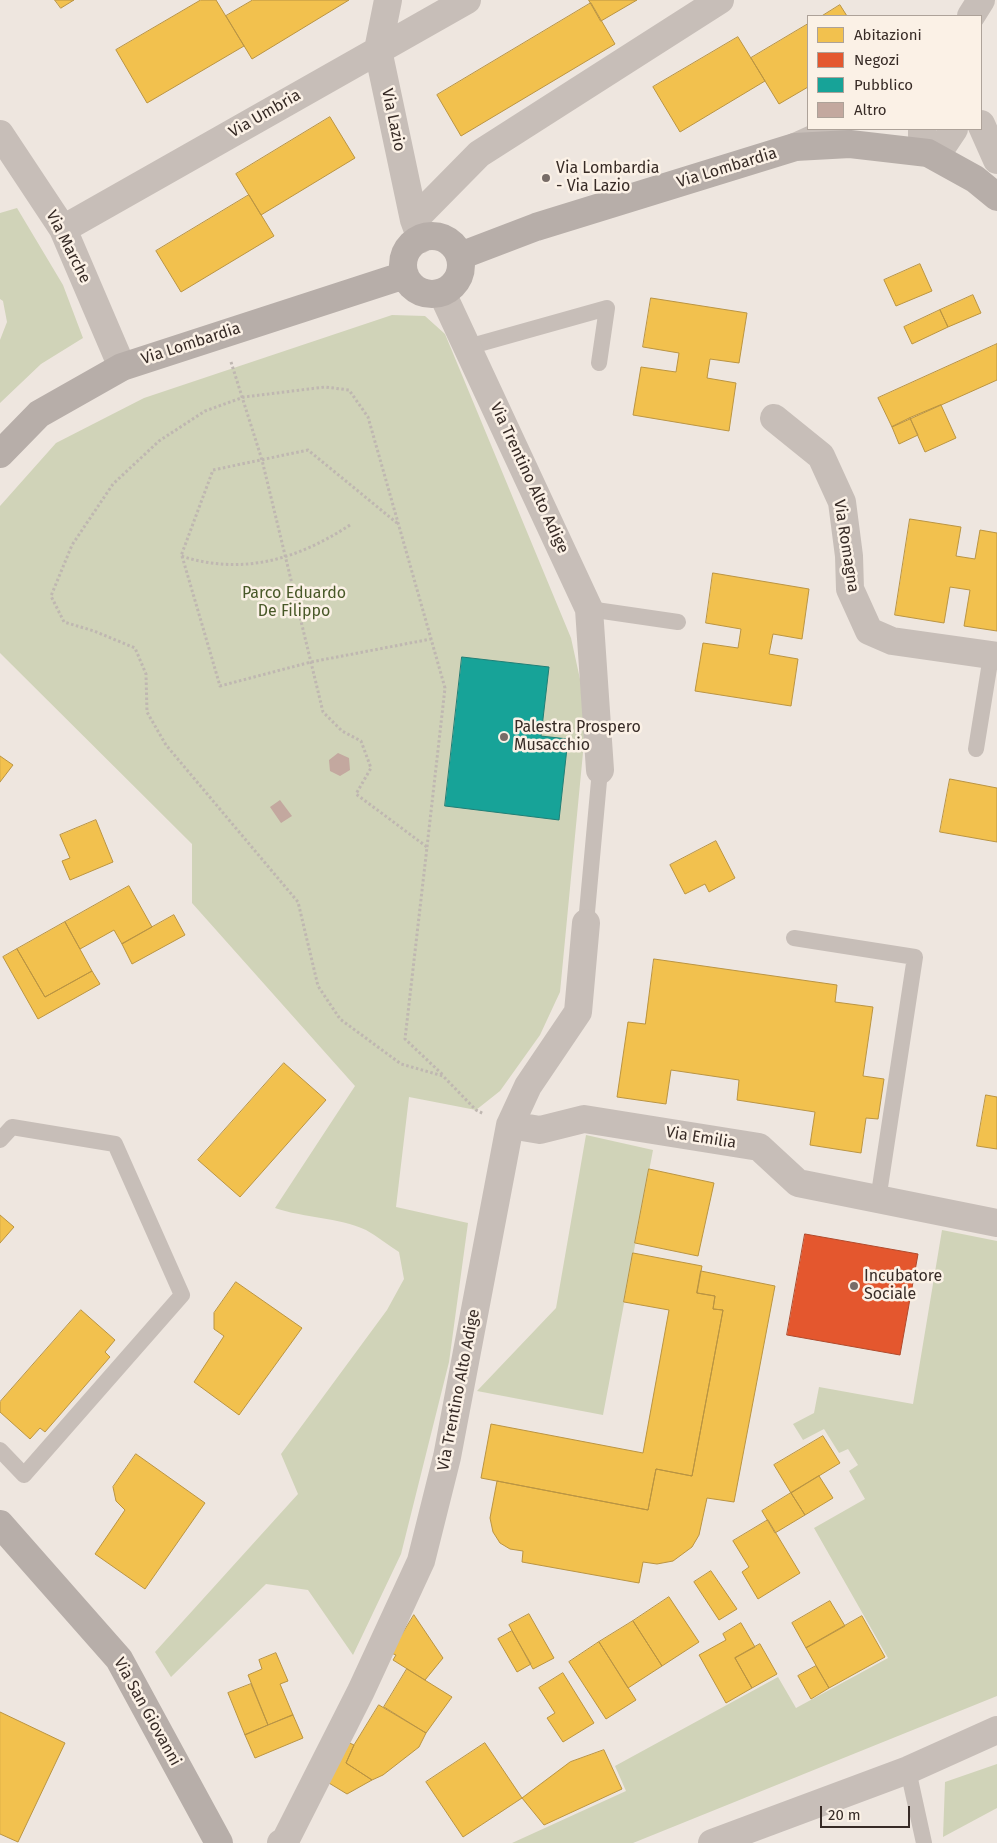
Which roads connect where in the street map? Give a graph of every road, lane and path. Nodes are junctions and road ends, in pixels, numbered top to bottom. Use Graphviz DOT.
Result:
graph roads {
  1 [pos="388,0"];
  2 [pos="467,0"];
  3 [pos="720,0"];
  4 [pos="961,0"];
  5 [pos="981,0"];
  6 [pos="966,15"];
  7 [pos="972,15"];
  8 [pos="378,50"];
  9 [pos="982,126"];
  10 [pos="833,130"];
  11 [pos="953,130"];
  12 [pos="0,134"];
  13 [pos="925,141"];
  14 [pos="795,147"];
  15 [pos="997,160"];
  16 [pos="997,197"];
  17 [pos="63,229"];
  18 [pos="417,230"];
  19 [pos="460,256"];
  20 [pos="405,275"];
  21 [pos="442,292"];
  22 [pos="221,334"];
  23 [pos="468,347"];
  24 [pos="600,363"];
  25 [pos="122,367"];
  26 [pos="244,397"];
  27 [pos="774,418"];
  28 [pos="0,454"];
  29 [pos="262,460"];
  30 [pos="398,523"];
  31 [pos="350,525"];
  32 [pos="181,556"];
  33 [pos="286,558"];
  34 [pos="589,609"];
  35 [pos="678,622"];
  36 [pos="431,639"];
  37 [pos="994,656"];
  38 [pos="311,662"];
  39 [pos="976,749"];
  40 [pos="600,770"];
  41 [pos="427,847"];
  42 [pos="586,923"];
  43 [pos="794,938"];
  44 [pos="443,1076"];
  45 [pos="510,1125"];
  46 [pos="0,1140"];
  47 [pos="878,1200"];
  48 [pos="997,1223"];
  49 [pos="0,1450"];
  50 [pos="0,1524"];
  51 [pos="997,1730"];
  52 [pos="908,1770"];
  53 [pos="218,1843"];
  54 [pos="281,1843"];
  55 [pos="712,1843"];
  56 [pos="924,1843"];
  1 -- 8 [label="street, Via Lazio"];
  2 -- 8 [label="street, Via Umbria"];
  3 -- 18 [label="street"];
  4 -- 6 [label="street"];
  5 -- 7 [label="street"];
  8 -- 17 [label="street, Via Umbria"];
  8 -- 18 [label="street, Via Lazio"];
  9 -- 15 [label="street"];
  10 -- 14 [label="street, Via Lombardia"];
  11 -- 13 [label="street"];
  12 -- 17 [label="street, Via Marche"];
  13 -- 14 [label="street, Via Lombardia"];
  13 -- 16 [label="street, Via Lombardia"];
  14 -- 19 [label="street, Via Lombardia"];
  17 -- 25 [label="street, Via Marche"];
  18 -- 19 [label="street"];
  18 -- 20 [label="street"];
  19 -- 21 [label="street"];
  20 -- 21 [label="street"];
  20 -- 22 [label="street, Via Lombardia"];
  21 -- 23 [label="street, Via Trentino Alto Adige"];
  22 -- 25 [label="street, Via Lombardia"];
  22 -- 26 [label="path"];
  23 -- 24 [label="lane"];
  23 -- 34 [label="street, Via Trentino Alto Adige"];
  25 -- 28 [label="street, Via Lombardia"];
  26 -- 29 [label="path"];
  26 -- 30 [label="path"];
  26 -- 44 [label="path"];
  27 -- 37 [label="street, Via Romagna"];
  29 -- 30 [label="path"];
  29 -- 32 [label="path"];
  29 -- 33 [label="path"];
  30 -- 36 [label="path"];
  31 -- 33 [label="path"];
  32 -- 33 [label="path"];
  32 -- 38 [label="path"];
  33 -- 38 [label="path"];
  34 -- 35 [label="lane"];
  34 -- 40 [label="street, Via Trentino Alto Adige"];
  36 -- 38 [label="path"];
  36 -- 41 [label="path"];
  37 -- 39 [label="lane, Via Romagna"];
  38 -- 41 [label="path"];
  40 -- 42 [label="lane"];
  41 -- 44 [label="path"];
  42 -- 45 [label="street, Via Trentino Alto Adige"];
  43 -- 47 [label="lane"];
  44 -- 45 [label="path"];
  45 -- 47 [label="street, Via Emilia"];
  45 -- 54 [label="street, Via Trentino Alto Adige"];
  46 -- 49 [label="lane"];
  47 -- 48 [label="street, Via Emilia"];
  50 -- 53 [label="street, Via San Giovanni"];
  51 -- 52 [label="street"];
  52 -- 55 [label="street"];
  52 -- 56 [label="lane"];
}
